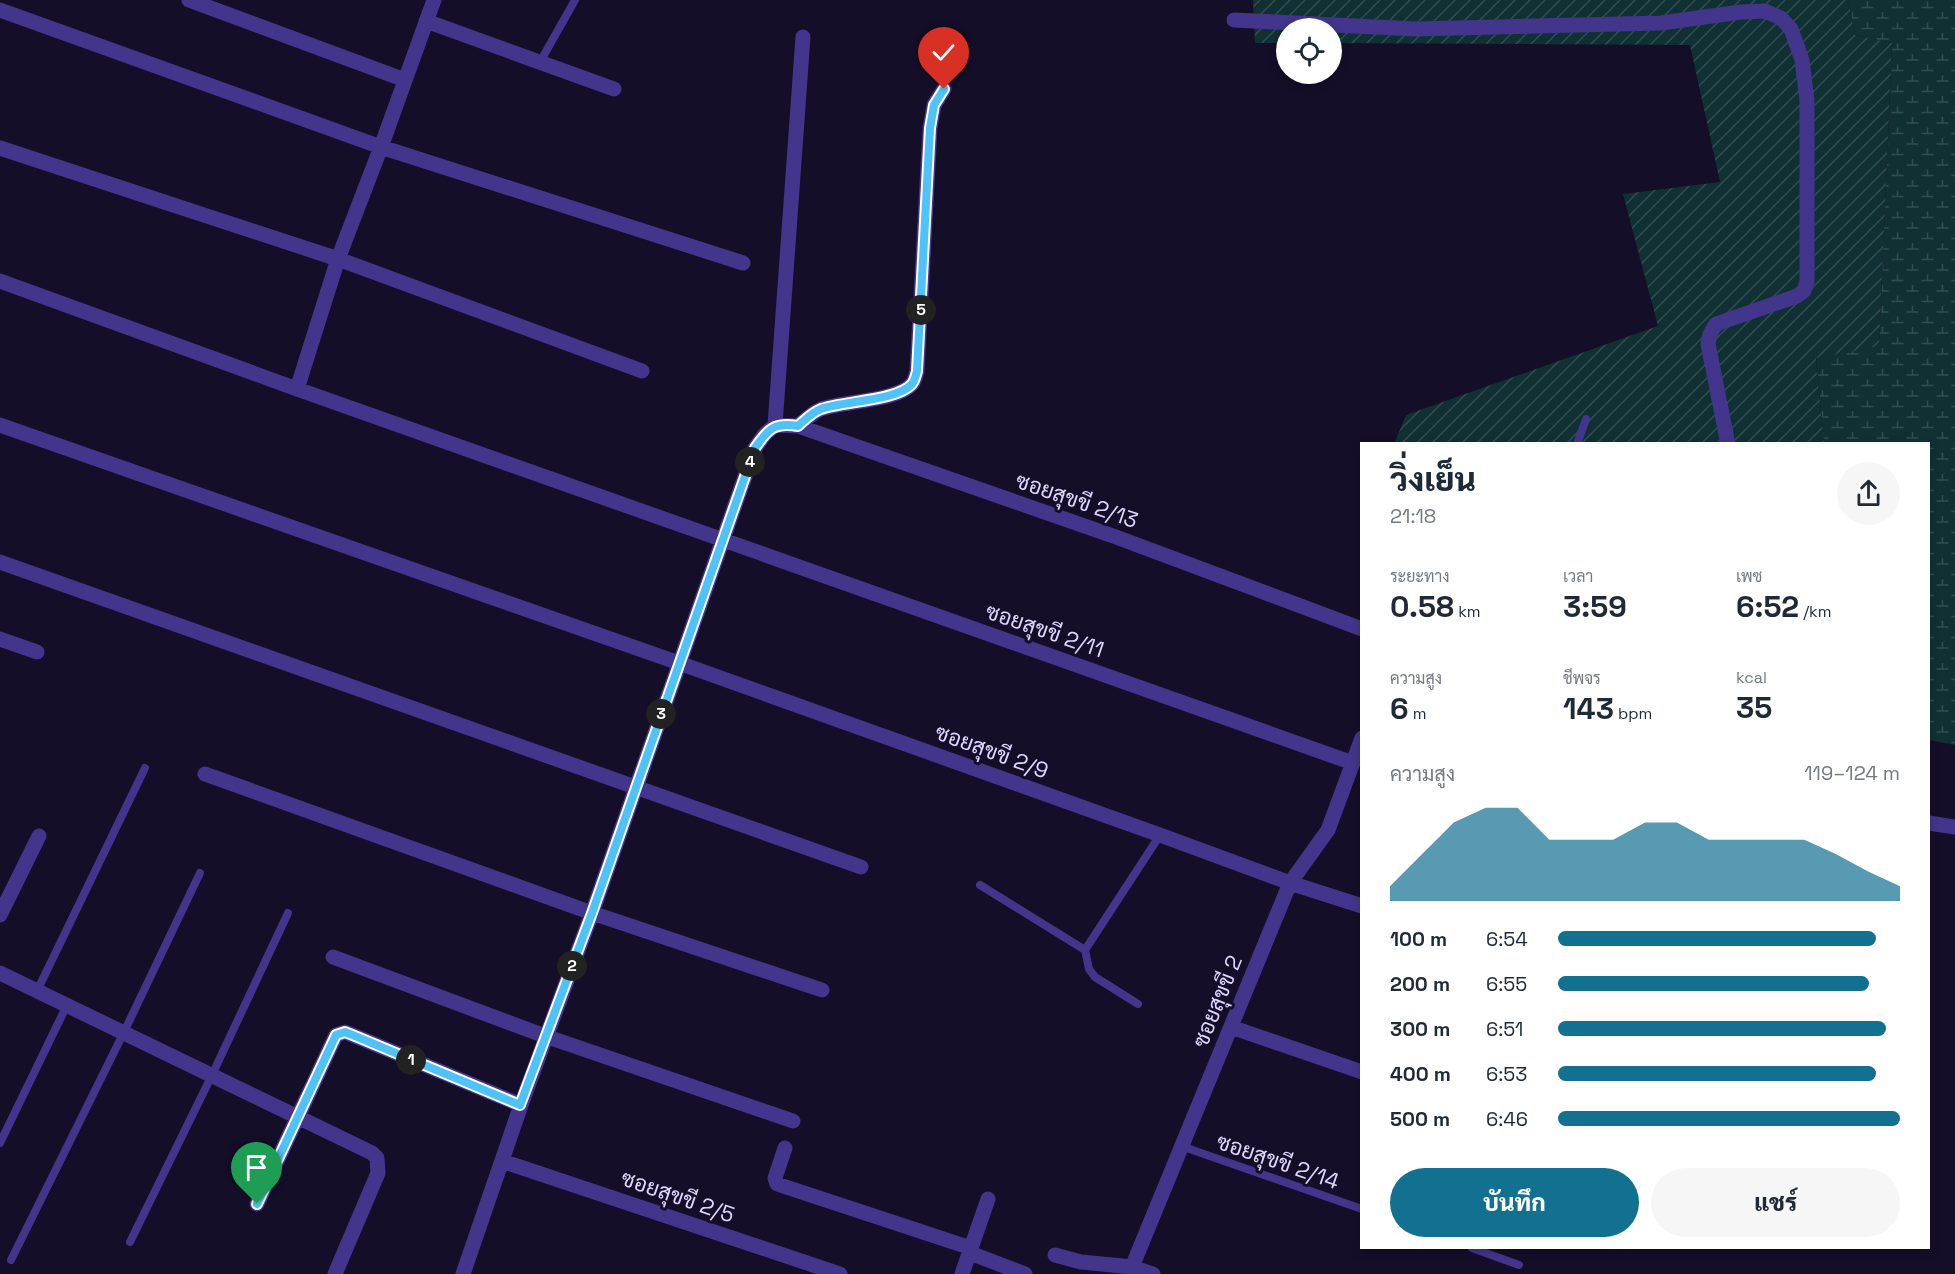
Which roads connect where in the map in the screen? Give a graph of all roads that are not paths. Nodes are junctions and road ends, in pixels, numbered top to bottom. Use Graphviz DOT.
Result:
graph roads {
  1 [pos="189,0"];
  2 [pos="434,0"];
  3 [pos="575,0"];
  4 [pos="0,10"];
  5 [pos="1234,20"];
  6 [pos="426,21"];
  7 [pos="803,37"];
  8 [pos="540,62"];
  9 [pos="405,80"];
  10 [pos="614,89"];
  11 [pos="944,89"];
  12 [pos="381,147"];
  13 [pos="0,148"];
  14 [pos="338,259"];
  15 [pos="743,263"];
  16 [pos="0,281"];
  17 [pos="642,371"];
  18 [pos="297,389"];
  19 [pos="1586,419"];
  20 [pos="0,425"];
  21 [pos="775,425"];
  22 [pos="798,426"];
  23 [pos="1578,442"];
  24 [pos="1728,442"];
  25 [pos="722,540"];
  26 [pos="0,562"];
  27 [pos="1360,628"];
  28 [pos="0,639"];
  29 [pos="37,652"];
  30 [pos="679,663"];
  31 [pos="1360,744"];
  32 [pos="1353,763"];
  33 [pos="145,768"];
  34 [pos="205,774"];
  35 [pos="635,788"];
  36 [pos="1930,823"];
  37 [pos="1955,827"];
  38 [pos="1160,835"];
  39 [pos="39,836"];
  40 [pos="861,867"];
  41 [pos="200,873"];
  42 [pos="1290,883"];
  43 [pos="980,885"];
  44 [pos="1360,905"];
  45 [pos="288,913"];
  46 [pos="592,913"];
  47 [pos="0,915"];
  48 [pos="1085,950"];
  49 [pos="333,957"];
  50 [pos="0,973"];
  51 [pos="822,990"];
  52 [pos="38,991"];
  53 [pos="1138,1004"];
  54 [pos="67,1005"];
  55 [pos="1231,1027"];
  56 [pos="124,1032"];
  57 [pos="545,1036"];
  58 [pos="1360,1071"];
  59 [pos="212,1075"];
  60 [pos="520,1105"];
  61 [pos="299,1117"];
  62 [pos="793,1121"];
  63 [pos="0,1143"];
  64 [pos="1182,1146"];
  65 [pos="785,1148"];
  66 [pos="502,1161"];
  67 [pos="988,1199"];
  68 [pos="257,1204"];
  69 [pos="1360,1208"];
  70 [pos="130,1242"];
  71 [pos="1475,1249"];
  72 [pos="970,1250"];
  73 [pos="1055,1255"];
  74 [pos="11,1260"];
  75 [pos="1519,1264"];
  76 [pos="1130,1270"];
  77 [pos="335,1274"];
  78 [pos="463,1274"];
  79 [pos="840,1274"];
  80 [pos="962,1274"];
  81 [pos="1025,1274"];
  82 [pos="1153,1274"];
  1 -- 9 [label="street"];
  2 -- 6 [label="street"];
  3 -- 8 [label="lane"];
  4 -- 12 [label="street"];
  5 -- 24 [label="street"];
  6 -- 8 [label="street"];
  6 -- 9 [label="street"];
  7 -- 21 [label="street"];
  8 -- 10 [label="street"];
  9 -- 12 [label="street"];
  11 -- 22 [label="street"];
  12 -- 14 [label="street"];
  12 -- 15 [label="street"];
  13 -- 14 [label="street"];
  14 -- 17 [label="street"];
  14 -- 18 [label="street"];
  16 -- 18 [label="street, ซอยสุขขี 2/11"];
  18 -- 25 [label="street, ซอยสุขขี 2/11"];
  19 -- 23 [label="lane"];
  20 -- 30 [label="street, ซอยสุขขี 2/9"];
  21 -- 22 [label="street, ซอยสุขขี 2/13"];
  21 -- 25 [label="street"];
  22 -- 27 [label="street, ซอยสุขขี 2/13"];
  25 -- 30 [label="street"];
  25 -- 32 [label="street, ซอยสุขขี 2/11"];
  26 -- 35 [label="street"];
  28 -- 29 [label="street"];
  30 -- 35 [label="street"];
  30 -- 38 [label="street, ซอยสุขขี 2/9"];
  31 -- 32 [label="street, ซอยสุขขี 2"];
  32 -- 42 [label="street, ซอยสุขขี 2"];
  33 -- 52 [label="lane"];
  34 -- 46 [label="street"];
  35 -- 40 [label="street"];
  35 -- 46 [label="street"];
  36 -- 37 [label="street"];
  38 -- 42 [label="street, ซอยสุขขี 2/9"];
  38 -- 48 [label="lane"];
  39 -- 47 [label="street"];
  41 -- 56 [label="lane"];
  42 -- 44 [label="street, ซอยสุขขี 2/9"];
  42 -- 55 [label="street, ซอยสุขขี 2"];
  43 -- 48 [label="lane"];
  45 -- 59 [label="lane"];
  46 -- 51 [label="street"];
  46 -- 57 [label="street"];
  48 -- 53 [label="lane"];
  49 -- 57 [label="street"];
  50 -- 52 [label="street"];
  52 -- 54 [label="street"];
  54 -- 56 [label="street"];
  54 -- 63 [label="lane"];
  55 -- 58 [label="street"];
  55 -- 64 [label="street, ซอยสุขขี 2"];
  56 -- 59 [label="street"];
  56 -- 74 [label="lane"];
  57 -- 60 [label="street"];
  57 -- 62 [label="street"];
  59 -- 61 [label="street"];
  59 -- 70 [label="lane"];
  60 -- 61 [label="street"];
  60 -- 66 [label="street"];
  61 -- 68 [label="street"];
  61 -- 77 [label="street"];
  64 -- 69 [label="lane, ซอยสุขขี 2/14"];
  64 -- 76 [label="street, ซอยสุขขี 2"];
  65 -- 72 [label="street"];
  66 -- 78 [label="street"];
  66 -- 79 [label="street, ซอยสุขขี 2/5"];
  67 -- 72 [label="street"];
  71 -- 75 [label="lane"];
  72 -- 80 [label="street"];
  72 -- 81 [label="street"];
  73 -- 76 [label="street"];
  76 -- 82 [label="street"];
}
